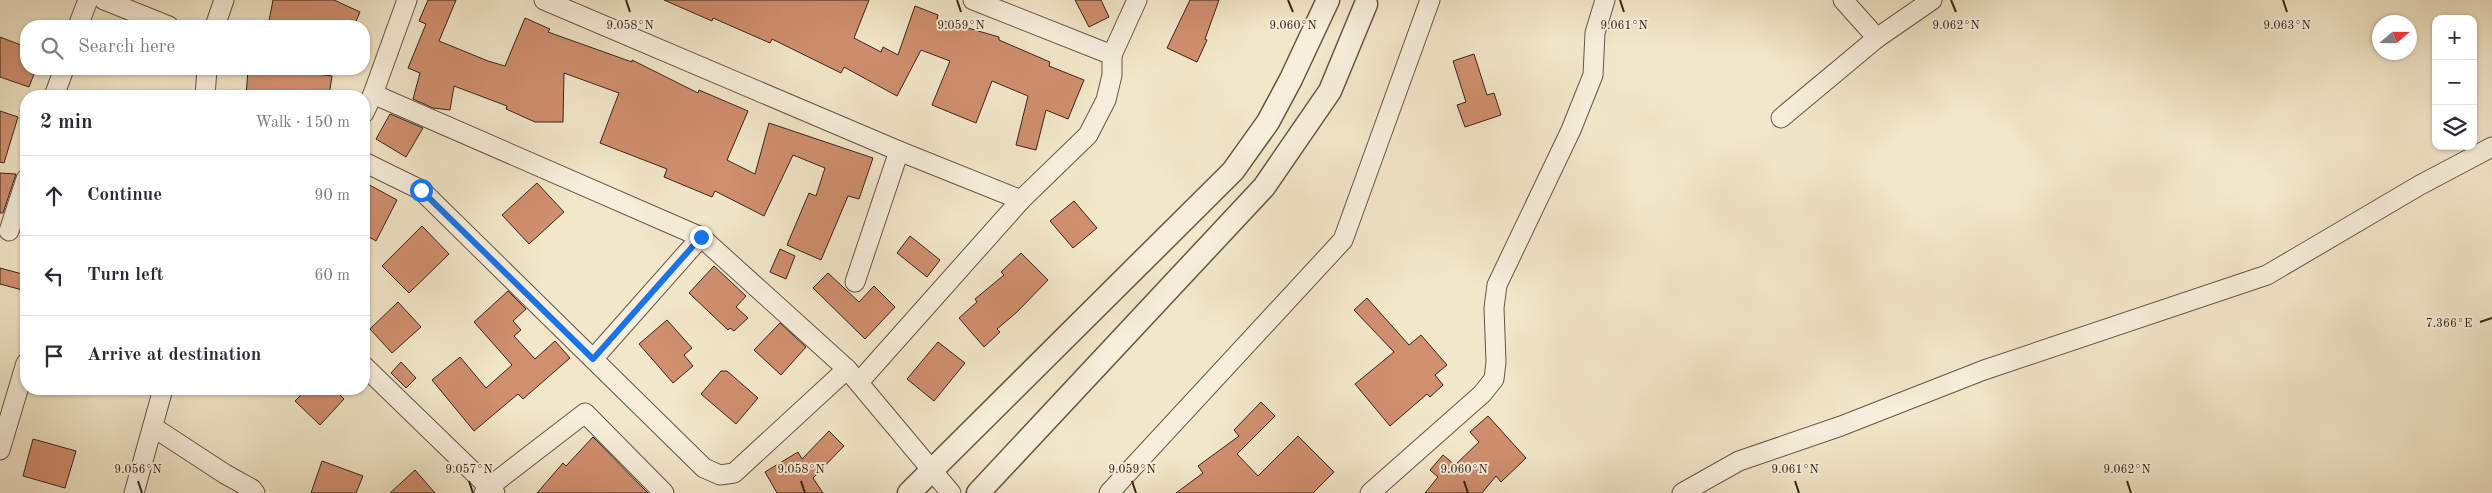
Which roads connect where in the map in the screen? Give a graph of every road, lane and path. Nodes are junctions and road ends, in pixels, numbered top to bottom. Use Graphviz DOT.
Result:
graph roads {
  1 [pos="88,0"];
  2 [pos="104,0"];
  3 [pos="224,0"];
  4 [pos="407,0"];
  5 [pos="544,0"];
  6 [pos="973,0"];
  7 [pos="1137,0"];
  8 [pos="1328,0"];
  9 [pos="1430,0"];
  10 [pos="1605,0"];
  11 [pos="1843,0"];
  12 [pos="1932,0"];
  13 [pos="1362,2"];
  14 [pos="80,20"];
  15 [pos="154,20"];
  16 [pos="217,20"];
  17 [pos="1877,38"];
  18 [pos="1112,55"];
  19 [pos="62,75"];
  20 [pos="207,75"];
  21 [pos="56,90"];
  22 [pos="205,90"];
  23 [pos="373,94"];
  24 [pos="370,100"];
  25 [pos="1781,118"];
  26 [pos="2492,147"];
  27 [pos="899,151"];
  28 [pos="370,165"];
  29 [pos="20,197"];
  30 [pos="1021,200"];
  31 [pos="9,231"];
  32 [pos="701,237"];
  33 [pos="855,282"];
  34 [pos="593,359"];
  35 [pos="370,372"];
  36 [pos="853,375"];
  37 [pos="20,382"];
  38 [pos="162,395"];
  39 [pos="153,427"];
  40 [pos="0,450"];
  41 [pos="931,472"];
  42 [pos="489,491"];
  43 [pos="134,493"];
  44 [pos="255,493"];
  45 [pos="664,493"];
  46 [pos="909,493"];
  47 [pos="951,493"];
  48 [pos="978,493"];
  49 [pos="1109,493"];
  50 [pos="1370,493"];
  51 [pos="1682,493"];
  1 -- 14 [label="street"];
  2 -- 15 [label="street"];
  3 -- 16 [label="street"];
  4 -- 23 [label="street"];
  5 -- 27 [label="street"];
  6 -- 18 [label="street"];
  7 -- 18 [label="street"];
  8 -- 41 [label="street"];
  9 -- 49 [label="street"];
  10 -- 50 [label="street"];
  11 -- 17 [label="street"];
  12 -- 17 [label="street"];
  13 -- 48 [label="street"];
  17 -- 25 [label="street"];
  18 -- 30 [label="street"];
  19 -- 21 [label="street"];
  20 -- 22 [label="street"];
  23 -- 24 [label="street"];
  23 -- 32 [label="street"];
  26 -- 51 [label="street"];
  27 -- 30 [label="street"];
  27 -- 33 [label="street"];
  28 -- 34 [label="street"];
  29 -- 31 [label="street"];
  30 -- 36 [label="street"];
  32 -- 34 [label="street"];
  32 -- 36 [label="street"];
  34 -- 36 [label="street"];
  35 -- 42 [label="street"];
  36 -- 41 [label="street"];
  37 -- 40 [label="street"];
  38 -- 39 [label="street"];
  39 -- 43 [label="street"];
  39 -- 44 [label="street"];
  41 -- 46 [label="street"];
  41 -- 47 [label="street"];
  42 -- 45 [label="street"];
}
